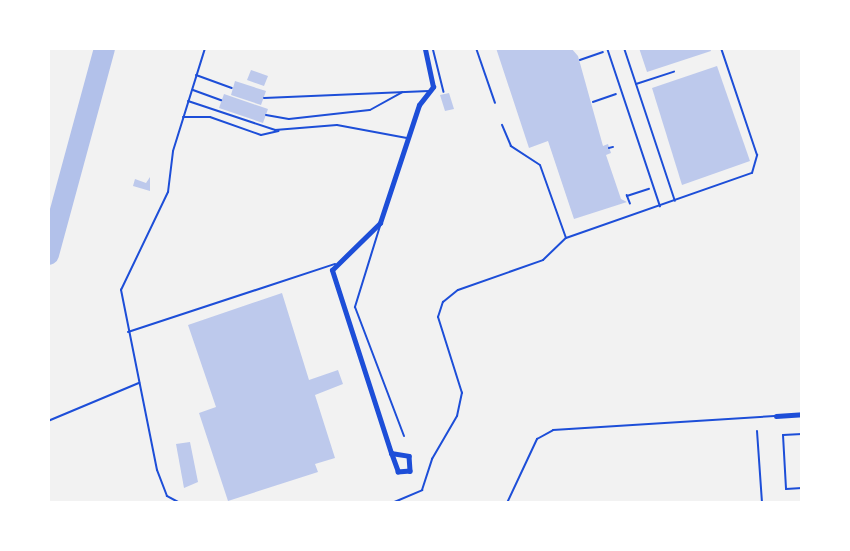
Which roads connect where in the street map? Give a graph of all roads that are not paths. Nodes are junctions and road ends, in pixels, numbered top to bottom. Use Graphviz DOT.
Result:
graph roads {
  1 [pos="205,48"];
  2 [pos="425,48"];
  3 [pos="476,48"];
  4 [pos="624,48"];
  5 [pos="721,48"];
  6 [pos="608,49"];
  7 [pos="674,72"];
  8 [pos="196,75"];
  9 [pos="636,84"];
  10 [pos="232,88"];
  11 [pos="192,90"];
  12 [pos="432,91"];
  13 [pos="402,92"];
  14 [pos="264,98"];
  15 [pos="221,100"];
  16 [pos="188,101"];
  17 [pos="495,103"];
  18 [pos="266,115"];
  19 [pos="307,116"];
  20 [pos="183,117"];
  21 [pos="502,125"];
  22 [pos="306,126"];
  23 [pos="281,130"];
  24 [pos="408,138"];
  25 [pos="675,201"];
  26 [pos="660,206"];
  27 [pos="380,223"];
  28 [pos="566,238"];
  29 [pos="335,264"];
  30 [pos="128,332"];
  31 [pos="140,383"];
  32 [pos="802,414"];
  33 [pos="776,416"];
  34 [pos="48,422"];
  35 [pos="758,431"];
  36 [pos="802,434"];
  37 [pos="404,436"];
  38 [pos="391,453"];
  39 [pos="802,488"];
  40 [pos="180,503"];
  41 [pos="392,503"];
  42 [pos="507,503"];
  43 [pos="762,503"];
  1 -- 8 [label="lane"];
  2 -- 12 [label="street"];
  3 -- 17 [label="lane"];
  4 -- 9 [label="lane"];
  5 -- 25 [label="lane"];
  6 -- 26 [label="lane"];
  7 -- 9 [label="lane"];
  8 -- 10 [label="lane"];
  8 -- 11 [label="lane"];
  9 -- 25 [label="lane"];
  11 -- 15 [label="lane"];
  11 -- 16 [label="lane"];
  12 -- 13 [label="lane"];
  12 -- 24 [label="street"];
  13 -- 14 [label="lane"];
  13 -- 19 [label="lane"];
  16 -- 20 [label="lane"];
  16 -- 23 [label="lane"];
  18 -- 19 [label="lane"];
  19 -- 22 [label="lane"];
  20 -- 23 [label="lane"];
  20 -- 30 [label="lane"];
  21 -- 28 [label="lane"];
  22 -- 23 [label="lane"];
  22 -- 24 [label="lane"];
  24 -- 27 [label="street"];
  25 -- 26 [label="lane"];
  26 -- 28 [label="lane"];
  27 -- 29 [label="street"];
  27 -- 37 [label="lane"];
  28 -- 41 [label="lane"];
  29 -- 30 [label="lane"];
  29 -- 38 [label="street"];
  30 -- 31 [label="lane"];
  31 -- 34 [label="lane"];
  31 -- 40 [label="lane"];
  32 -- 33 [label="street"];
  33 -- 42 [label="lane"];
  35 -- 43 [label="lane"];
  36 -- 39 [label="lane"];
  38 -- 38 [label="street"];
}
